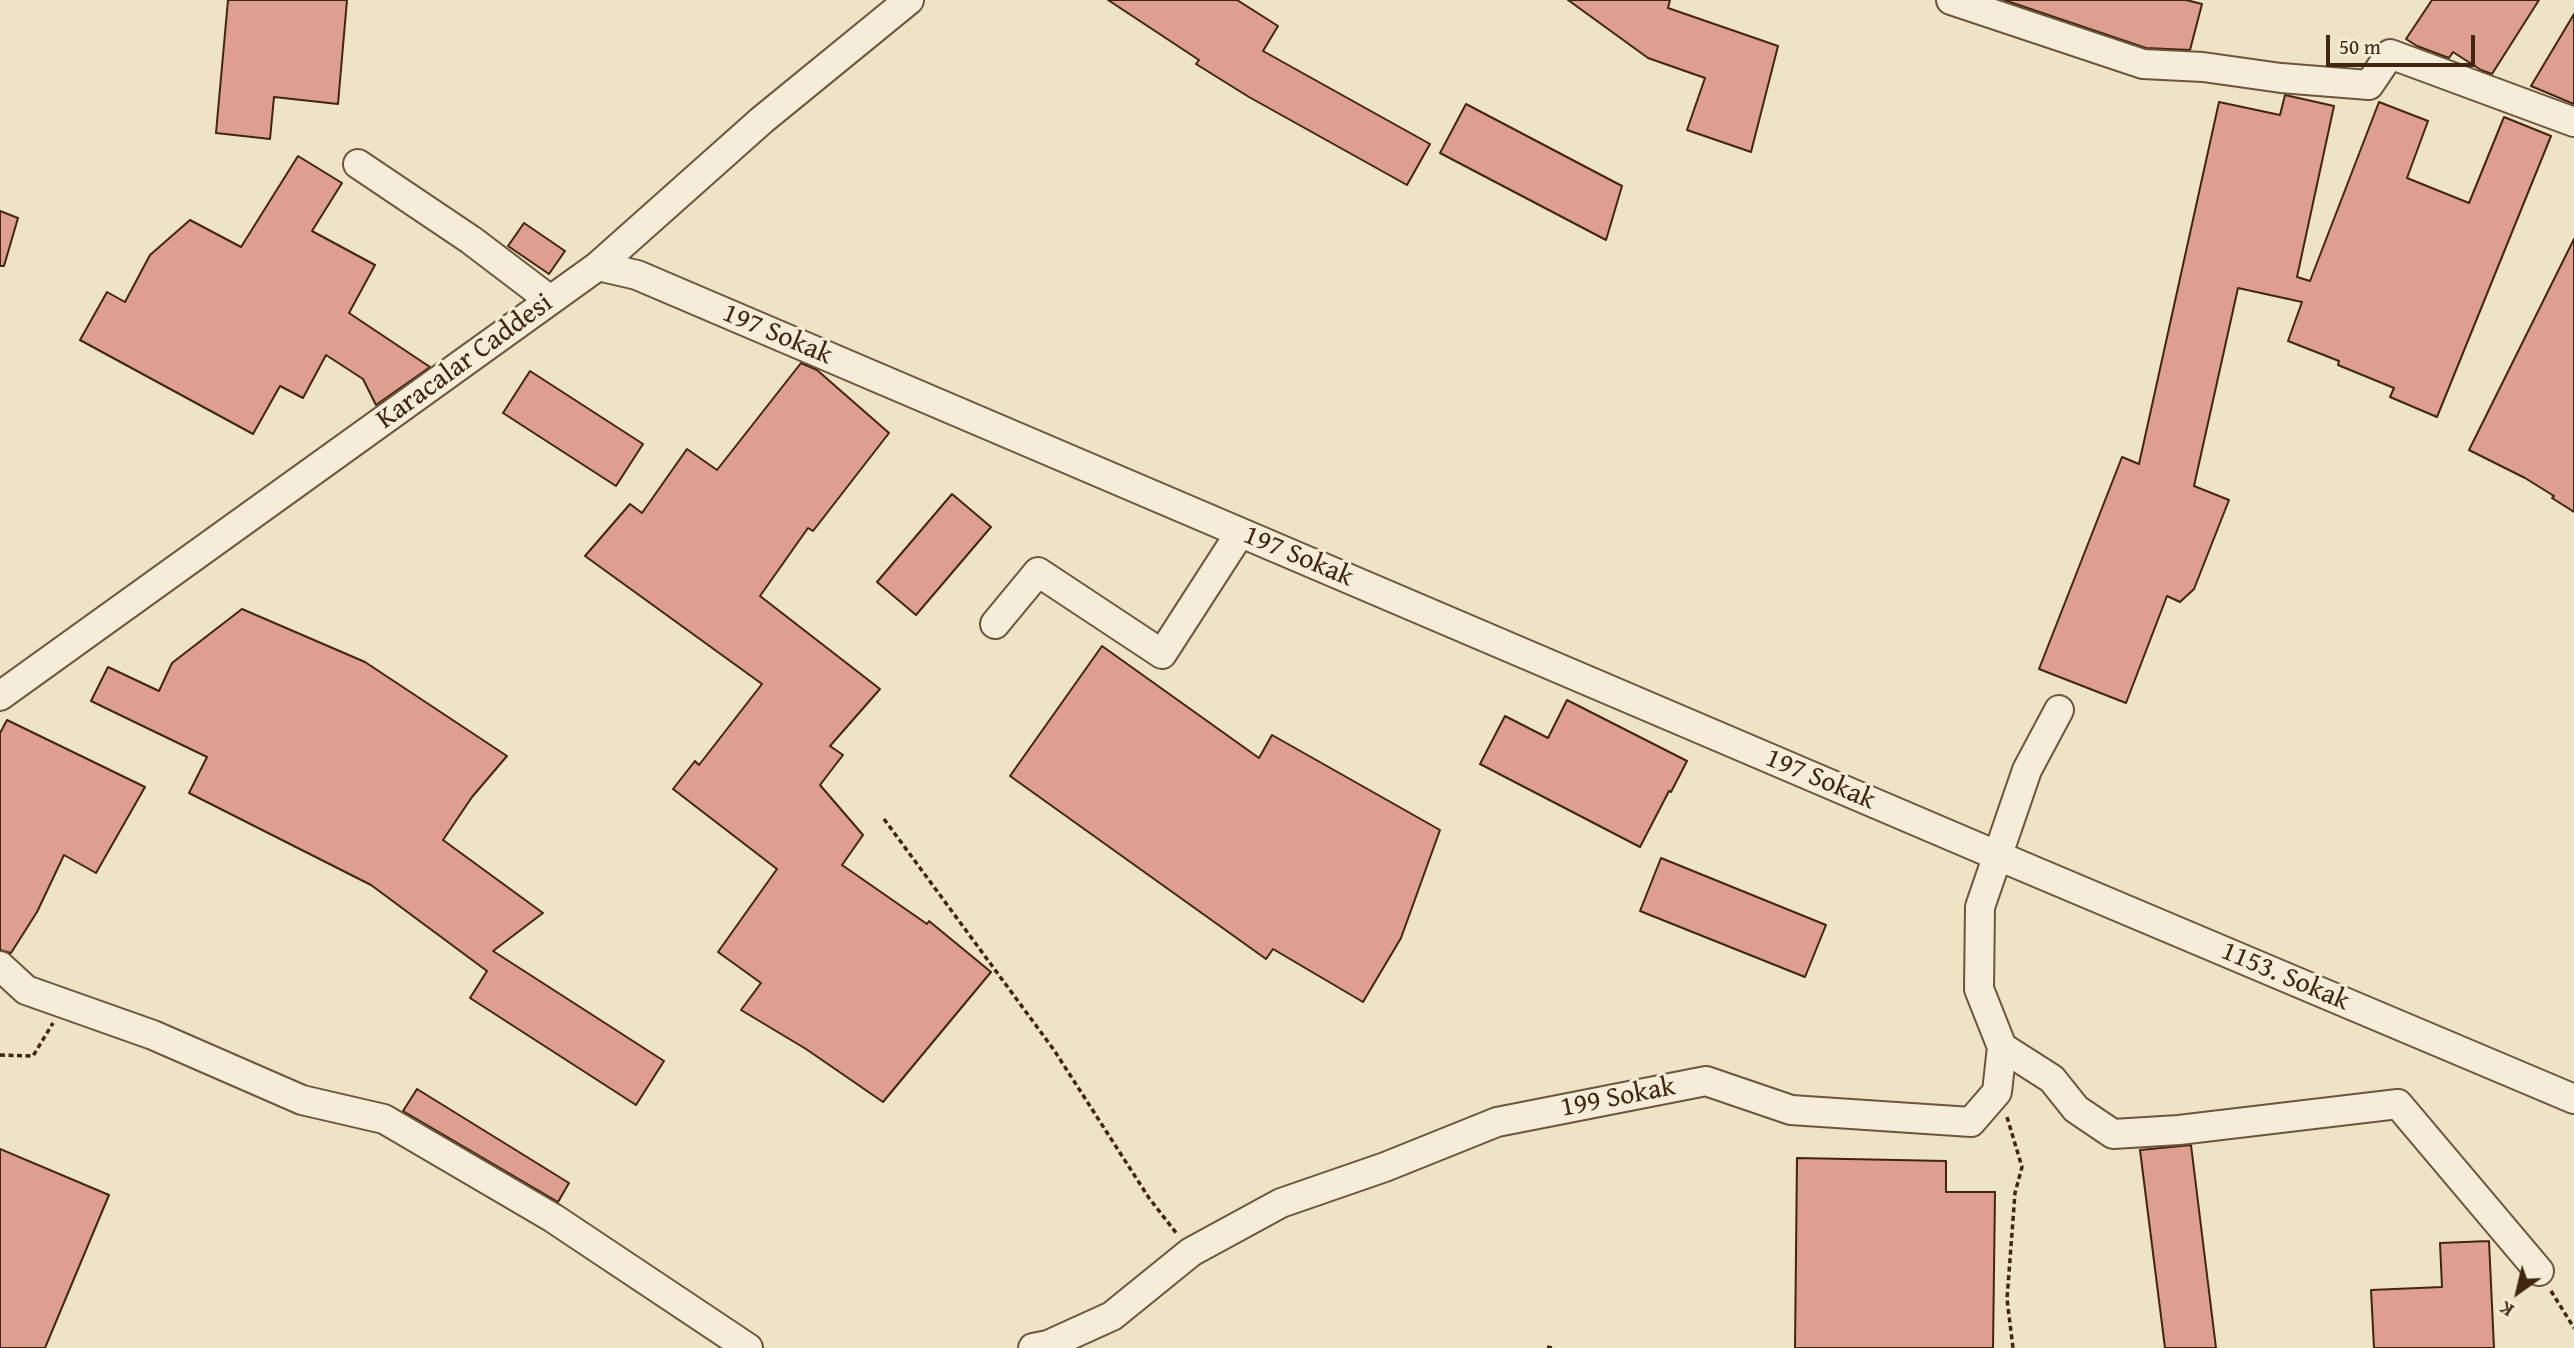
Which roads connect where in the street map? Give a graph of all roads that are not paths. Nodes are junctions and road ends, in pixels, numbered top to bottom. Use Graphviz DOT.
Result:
graph roads {
  1 [pos="909,0"];
  2 [pos="1951,0"];
  3 [pos="2574,122"];
  4 [pos="358,164"];
  5 [pos="598,266"];
  6 [pos="551,300"];
  7 [pos="1241,533"];
  8 [pos="995,624"];
  9 [pos="0,696"];
  10 [pos="2059,710"];
  11 [pos="1996,855"];
  12 [pos="0,966"];
  13 [pos="2002,1047"];
  14 [pos="2574,1099"];
  15 [pos="2539,1271"];
  16 [pos="748,1348"];
  17 [pos="1033,1348"];
  1 -- 5 [label="street, Karacalar Caddesi"];
  2 -- 3 [label="street"];
  4 -- 6 [label="street"];
  5 -- 6 [label="street, Karacalar Caddesi"];
  5 -- 7 [label="street, 197 Sokak"];
  6 -- 9 [label="street, Karacalar Caddesi"];
  7 -- 8 [label="street"];
  7 -- 11 [label="street, 197 Sokak"];
  10 -- 11 [label="street"];
  11 -- 13 [label="street"];
  11 -- 14 [label="street, 1153. Sokak"];
  12 -- 16 [label="street"];
  13 -- 15 [label="street"];
  13 -- 17 [label="street, 199 Sokak"];
}
